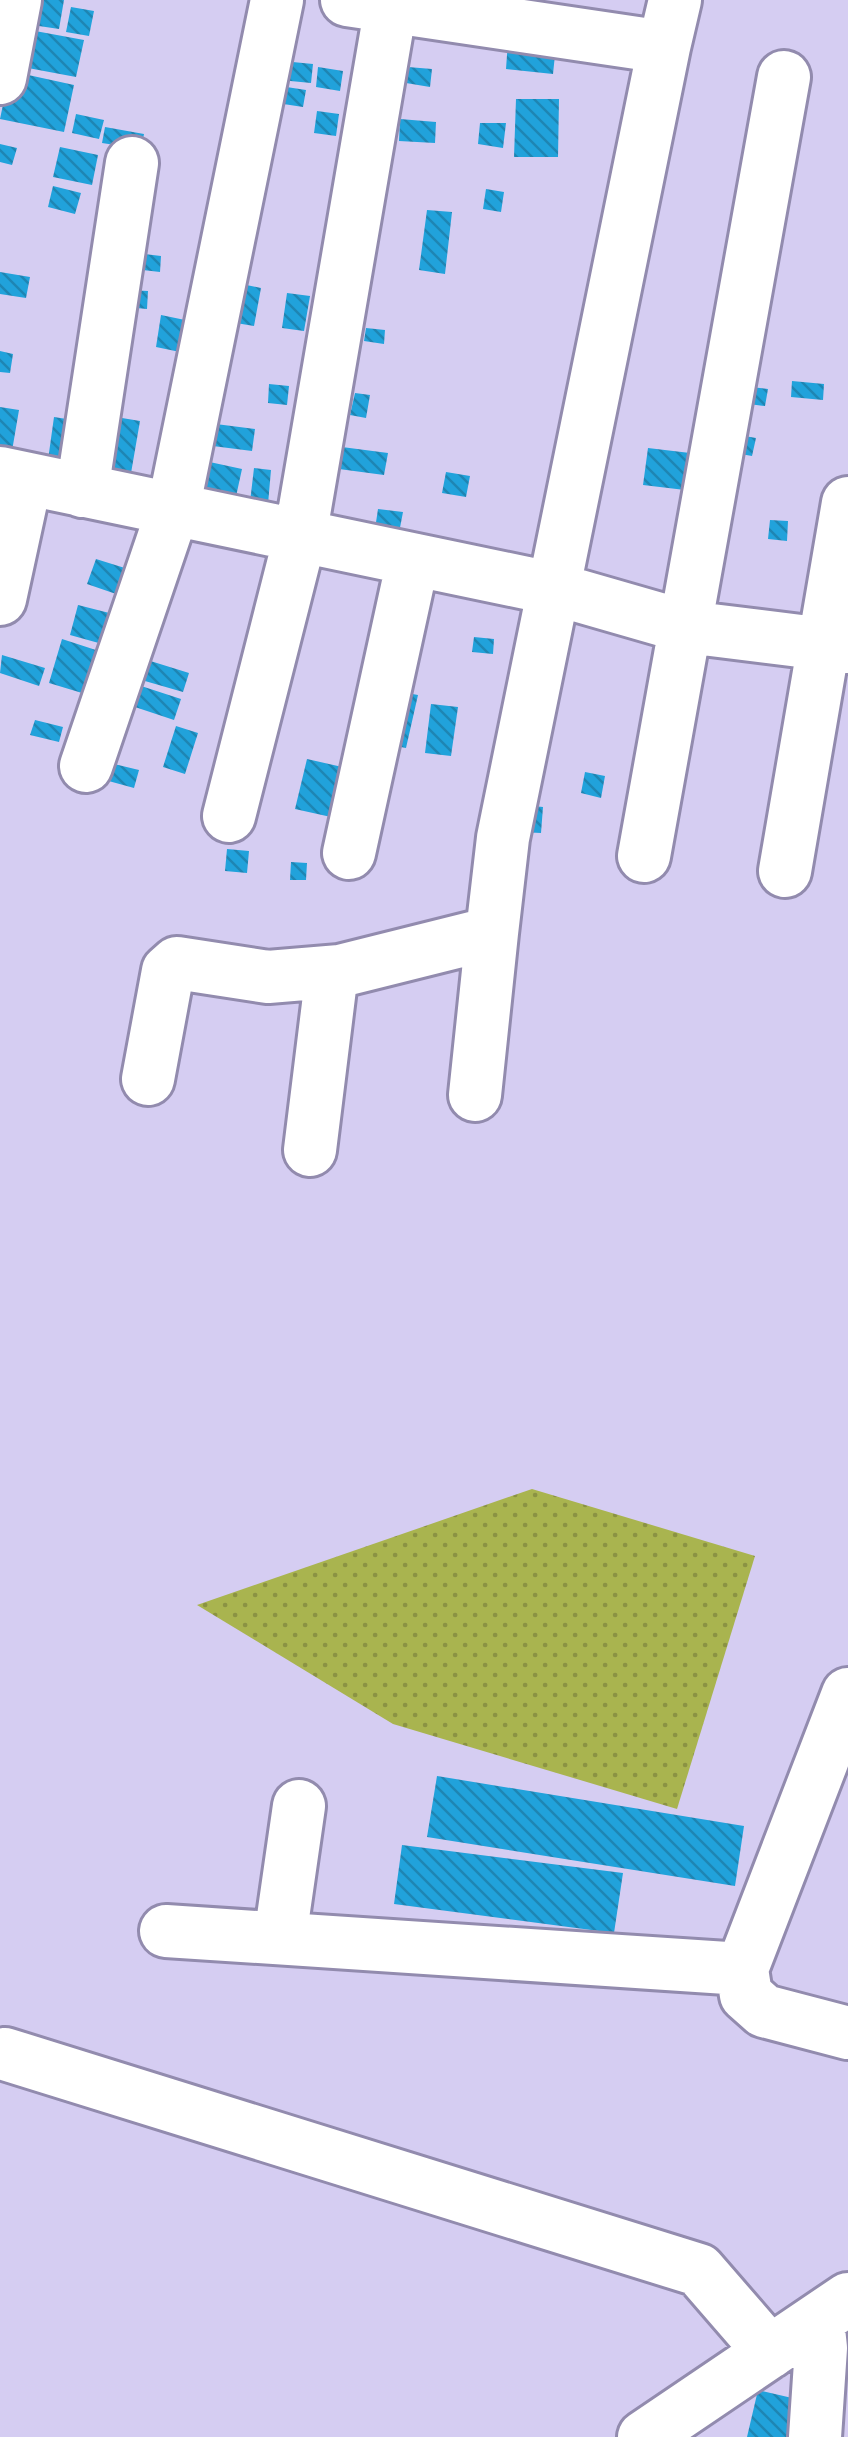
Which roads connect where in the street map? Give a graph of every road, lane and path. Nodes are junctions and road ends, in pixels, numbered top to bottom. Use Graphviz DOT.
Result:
graph roads {
  1 [pos="14,0"];
  2 [pos="277,0"];
  3 [pos="377,2"];
  4 [pos="670,24"];
  5 [pos="784,77"];
  6 [pos="0,78"];
  7 [pos="132,163"];
  8 [pos="13,476"];
  9 [pos="82,491"];
  10 [pos="848,503"];
  11 [pos="173,510"];
  12 [pos="300,538"];
  13 [pos="413,560"];
  14 [pos="555,588"];
  15 [pos="0,599"];
  16 [pos="688,627"];
  17 [pos="835,646"];
  18 [pos="86,766"];
  19 [pos="229,816"];
  20 [pos="348,853"];
  21 [pos="644,856"];
  22 [pos="785,871"];
  23 [pos="494,928"];
  24 [pos="332,972"];
  25 [pos="148,1080"];
  26 [pos="475,1095"];
  27 [pos="310,1150"];
  28 [pos="848,1694"];
  29 [pos="299,1806"];
  30 [pos="166,1931"];
  31 [pos="280,1938"];
  32 [pos="742,1969"];
  33 [pos="848,2033"];
  34 [pos="5,2054"];
  35 [pos="833,2309"];
  36 [pos="770,2352"];
  37 [pos="826,2435"];
  38 [pos="644,2437"];
  1 -- 6 [label="street"];
  2 -- 11 [label="street"];
  3 -- 4 [label="street"];
  3 -- 12 [label="street"];
  4 -- 14 [label="street"];
  5 -- 16 [label="street"];
  7 -- 9 [label="street"];
  8 -- 9 [label="street"];
  8 -- 15 [label="street"];
  9 -- 11 [label="street"];
  10 -- 17 [label="street"];
  11 -- 12 [label="street"];
  11 -- 18 [label="street"];
  12 -- 13 [label="street"];
  12 -- 19 [label="street"];
  13 -- 14 [label="street"];
  13 -- 20 [label="street"];
  14 -- 16 [label="street"];
  14 -- 23 [label="street"];
  16 -- 17 [label="street"];
  16 -- 21 [label="street"];
  17 -- 22 [label="street"];
  23 -- 24 [label="street"];
  23 -- 26 [label="street"];
  24 -- 25 [label="street"];
  24 -- 27 [label="street"];
  28 -- 32 [label="street"];
  29 -- 31 [label="street"];
  30 -- 31 [label="street"];
  31 -- 32 [label="street"];
  32 -- 33 [label="street"];
  34 -- 36 [label="street"];
  35 -- 36 [label="street"];
  35 -- 37 [label="street"];
  36 -- 38 [label="street"];
}
